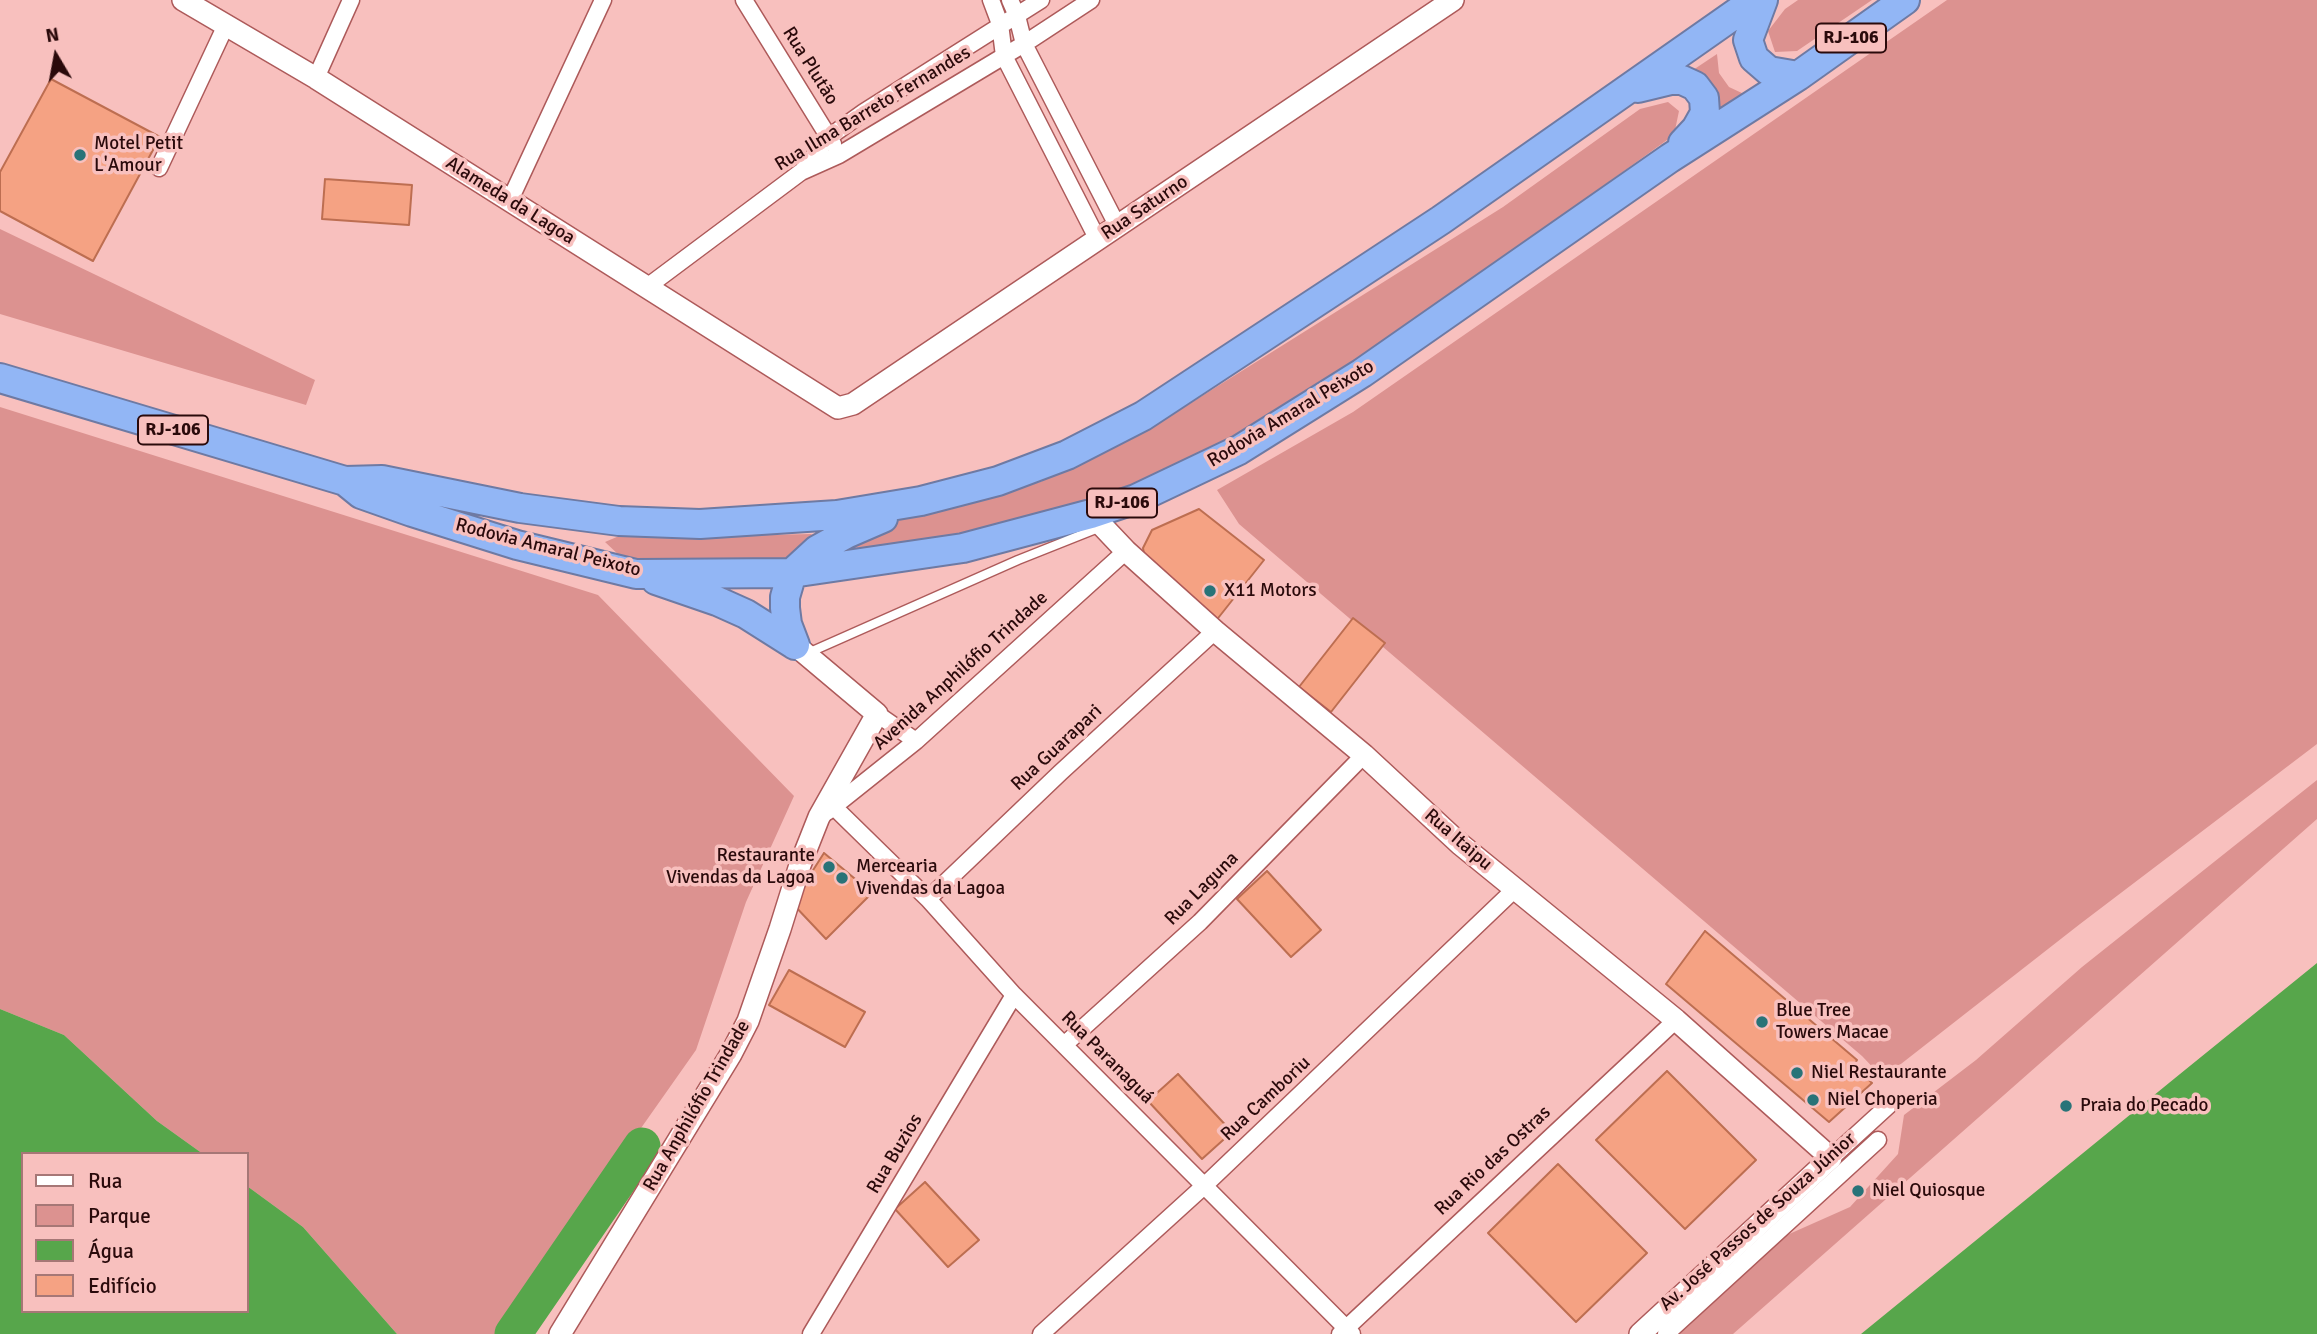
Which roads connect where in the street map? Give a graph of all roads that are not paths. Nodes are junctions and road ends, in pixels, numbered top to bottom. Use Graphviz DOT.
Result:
graph roads {
  1 [pos="183,0"];
  2 [pos="351,0"];
  3 [pos="603,0"];
  4 [pos="744,0"];
  5 [pos="991,0"];
  6 [pos="1010,0"];
  7 [pos="1041,0"];
  8 [pos="1091,0"];
  9 [pos="1755,0"];
  10 [pos="1763,0"];
  11 [pos="1905,0"];
  12 [pos="1446,2"];
  13 [pos="1017,16"];
  14 [pos="1000,24"];
  15 [pos="226,25"];
  16 [pos="1024,44"];
  17 [pos="1004,56"];
  18 [pos="1798,76"];
  19 [pos="316,78"];
  20 [pos="1626,91"];
  21 [pos="829,137"];
  22 [pos="839,155"];
  23 [pos="1670,158"];
  24 [pos="159,168"];
  25 [pos="801,172"];
  26 [pos="510,200"];
  27 [pos="1118,227"];
  28 [pos="1098,240"];
  29 [pos="647,286"];
  30 [pos="0,379"];
  31 [pos="834,408"];
  32 [pos="345,481"];
  33 [pos="920,501"];
  34 [pos="1097,520"];
  35 [pos="1126,551"];
  36 [pos="792,573"];
  37 [pos="636,574"];
  38 [pos="1215,631"];
  39 [pos="800,650"];
  40 [pos="877,714"];
  41 [pos="916,741"];
  42 [pos="1364,755"];
  43 [pos="827,813"];
  44 [pos="1515,889"];
  45 [pos="928,899"];
  46 [pos="1014,995"];
  47 [pos="1676,1020"];
  48 [pos="1064,1045"];
  49 [pos="1889,1105"];
  50 [pos="1878,1140"];
  51 [pos="1831,1158"];
  52 [pos="1204,1186"];
  53 [pos="1346,1332"];
  54 [pos="560,1334"];
  55 [pos="811,1334"];
  56 [pos="1041,1334"];
  57 [pos="1640,1334"];
  58 [pos="1666,1334"];
  1 -- 15 [label="street, Alameda da Lagoa"];
  2 -- 19 [label="street"];
  3 -- 26 [label="street"];
  4 -- 21 [label="street, Rua Plutão"];
  5 -- 14 [label="street"];
  6 -- 13 [label="street"];
  7 -- 13 [label="street, Rua Ilma Barreto Fernandes"];
  8 -- 16 [label="street, Rua Ilma Barreto Fernandes"];
  9 -- 20 [label="highway, Rodovia Amaral Peixoto / RJ-106"];
  10 -- 18 [label="highway"];
  11 -- 18 [label="highway, Rodovia Amaral Peixoto / RJ-106"];
  12 -- 27 [label="street, Rua Saturno"];
  13 -- 14 [label="street, Rua Ilma Barreto Fernandes"];
  13 -- 16 [label="street"];
  14 -- 17 [label="street"];
  14 -- 21 [label="street, Rua Ilma Barreto Fernandes"];
  15 -- 19 [label="street, Alameda da Lagoa"];
  15 -- 24 [label="street"];
  16 -- 17 [label="street, Rua Ilma Barreto Fernandes"];
  16 -- 27 [label="street"];
  17 -- 22 [label="street, Rua Ilma Barreto Fernandes"];
  17 -- 28 [label="street"];
  18 -- 23 [label="highway, Rodovia Amaral Peixoto / RJ-106"];
  19 -- 26 [label="street, Alameda da Lagoa"];
  20 -- 23 [label="highway"];
  20 -- 33 [label="highway, Rodovia Amaral Peixoto / RJ-106"];
  21 -- 22 [label="street, Rua Plutão"];
  21 -- 25 [label="street, Rua Ilma Barreto Fernandes"];
  22 -- 25 [label="street, Rua Ilma Barreto Fernandes"];
  23 -- 34 [label="highway, Rodovia Amaral Peixoto / RJ-106"];
  25 -- 29 [label="street, Rua Ilma Barreto Fernandes"];
  26 -- 29 [label="street, Alameda da Lagoa"];
  27 -- 28 [label="street, Rua Saturno"];
  28 -- 31 [label="street, Rua Saturno"];
  29 -- 31 [label="street, Alameda da Lagoa"];
  30 -- 32 [label="highway, Rodovia Amaral Peixoto / RJ-106"];
  32 -- 33 [label="highway, Rodovia Amaral Peixoto / RJ-106"];
  32 -- 37 [label="highway, Rodovia Amaral Peixoto / RJ-106"];
  33 -- 36 [label="highway"];
  34 -- 35 [label="street, Rua Itaipu"];
  34 -- 36 [label="highway, Rodovia Amaral Peixoto / RJ-106"];
  34 -- 39 [label="lane"];
  35 -- 38 [label="street, Rua Itaipu"];
  35 -- 41 [label="street, Avenida Anphilófio Trindade"];
  36 -- 37 [label="highway, Rodovia Amaral Peixoto / RJ-106"];
  36 -- 39 [label="highway"];
  37 -- 39 [label="highway"];
  38 -- 42 [label="street, Rua Itaipu"];
  38 -- 45 [label="street, Rua Guarapari"];
  39 -- 40 [label="street"];
  40 -- 41 [label="street"];
  40 -- 43 [label="street, Rua Anphilófio Trindade"];
  41 -- 43 [label="street, Avenida Anphilófio Trindade"];
  42 -- 44 [label="street, Rua Itaipu"];
  42 -- 48 [label="street, Rua Laguna"];
  43 -- 45 [label="street, Rua Paranaguá"];
  43 -- 54 [label="street, Rua Anphilófio Trindade"];
  44 -- 47 [label="street, Rua Itaipu"];
  44 -- 52 [label="street, Rua Camboriu"];
  45 -- 46 [label="street, Rua Paranaguá"];
  46 -- 48 [label="street, Rua Paranaguá"];
  46 -- 55 [label="street, Rua Buzios"];
  47 -- 51 [label="street, Rua Itaipu"];
  47 -- 53 [label="street, Rua Rio das Ostras"];
  48 -- 52 [label="street, Rua Paranaguá"];
  49 -- 51 [label="street"];
  50 -- 58 [label="street, Av. José Passos de Souza Júnior"];
  51 -- 57 [label="street"];
  52 -- 53 [label="street, Rua Paranaguá"];
  52 -- 56 [label="street, Rua Camboriu"];
}
